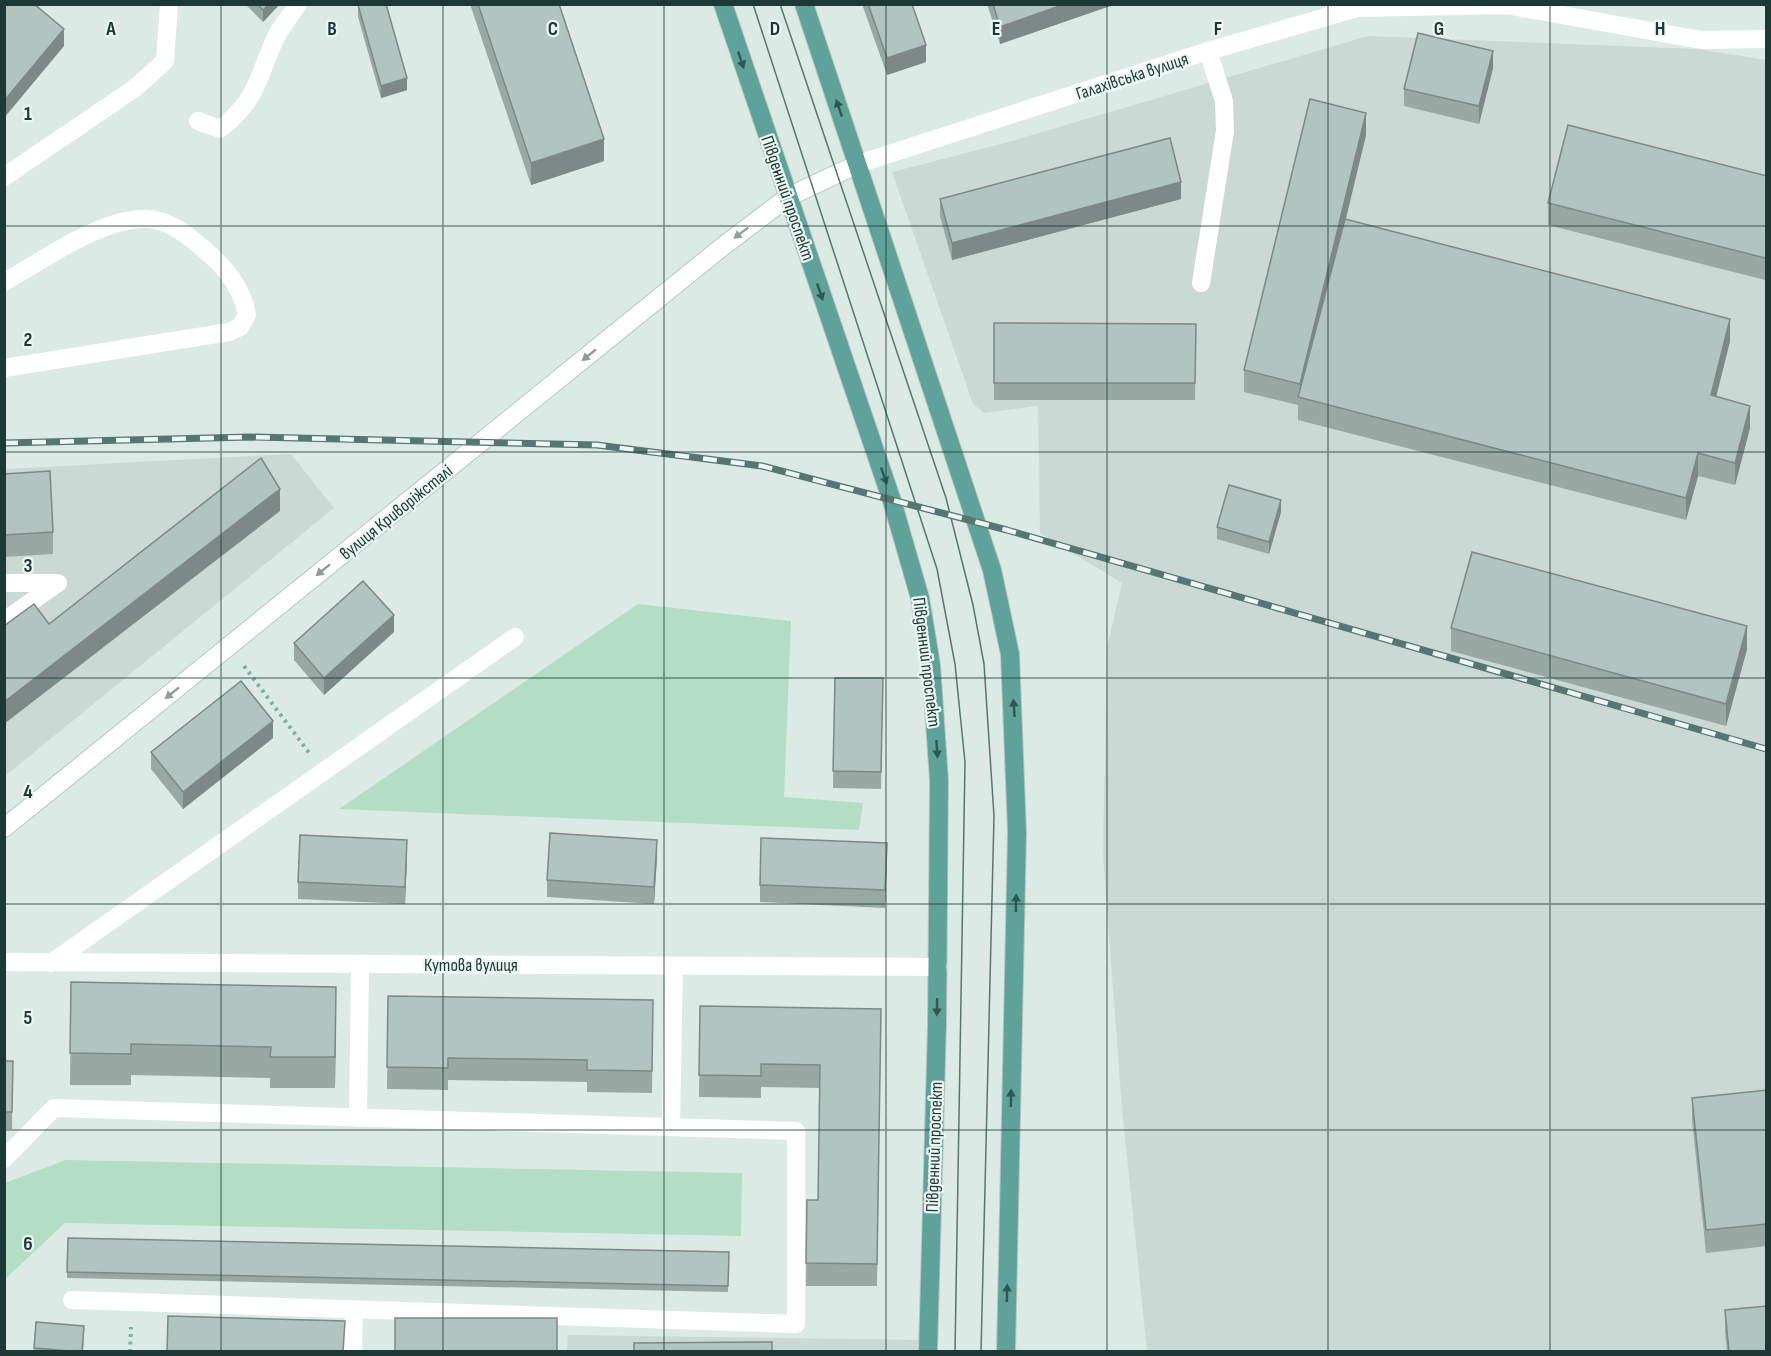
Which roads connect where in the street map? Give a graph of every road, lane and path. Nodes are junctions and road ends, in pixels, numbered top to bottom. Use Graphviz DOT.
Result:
graph roads {
  1 [pos="169,4"];
  2 [pos="298,4"];
  3 [pos="723,4"];
  4 [pos="804,4"];
  5 [pos="1767,39"];
  6 [pos="1208,51"];
  7 [pos="198,121"];
  8 [pos="858,164"];
  9 [pos="4,177"];
  10 [pos="788,197"];
  11 [pos="4,282"];
  12 [pos="1201,283"];
  13 [pos="4,368"];
  14 [pos="4,583"];
  15 [pos="4,621"];
  16 [pos="515,637"];
  17 [pos="230,646"];
  18 [pos="323,772"];
  19 [pos="4,828"];
  20 [pos="4,962"];
  21 [pos="51,963"];
  22 [pos="360,964"];
  23 [pos="674,966"];
  24 [pos="938,967"];
  25 [pos="358,1118"];
  26 [pos="671,1127"];
  27 [pos="4,1159"];
  28 [pos="72,1300"];
  29 [pos="354,1310"];
  30 [pos="353,1352"];
  31 [pos="928,1352"];
  32 [pos="1006,1352"];
  1 -- 9 [label="street"];
  2 -- 7 [label="street"];
  3 -- 10 [label="main road, Південний проспект, one-way"];
  8 -- 4 [label="main road, one-way"];
  5 -- 6 [label="street, Галахівська вулиця"];
  6 -- 8 [label="street, Галахівська вулиця"];
  6 -- 12 [label="street"];
  8 -- 10 [label="street, Галахівська вулиця"];
  32 -- 8 [label="main road, one-way"];
  10 -- 17 [label="street, вулиця Криворіжсталі, one-way"];
  10 -- 24 [label="main road, Південний проспект, one-way"];
  11 -- 13 [label="street"];
  14 -- 15 [label="street"];
  16 -- 18 [label="street"];
  17 -- 18 [label="path"];
  17 -- 19 [label="street, вулиця Криворіжсталі, one-way"];
  18 -- 21 [label="street"];
  20 -- 21 [label="street, Кутова вулиця"];
  21 -- 22 [label="street, Кутова вулиця"];
  22 -- 23 [label="street, Кутова вулиця"];
  22 -- 25 [label="street"];
  23 -- 24 [label="street, Кутова вулиця"];
  23 -- 26 [label="street"];
  24 -- 31 [label="main road, Південний проспект, one-way"];
  25 -- 26 [label="street"];
  25 -- 27 [label="street"];
  26 -- 29 [label="street"];
  28 -- 29 [label="street"];
  29 -- 30 [label="street"];
}
